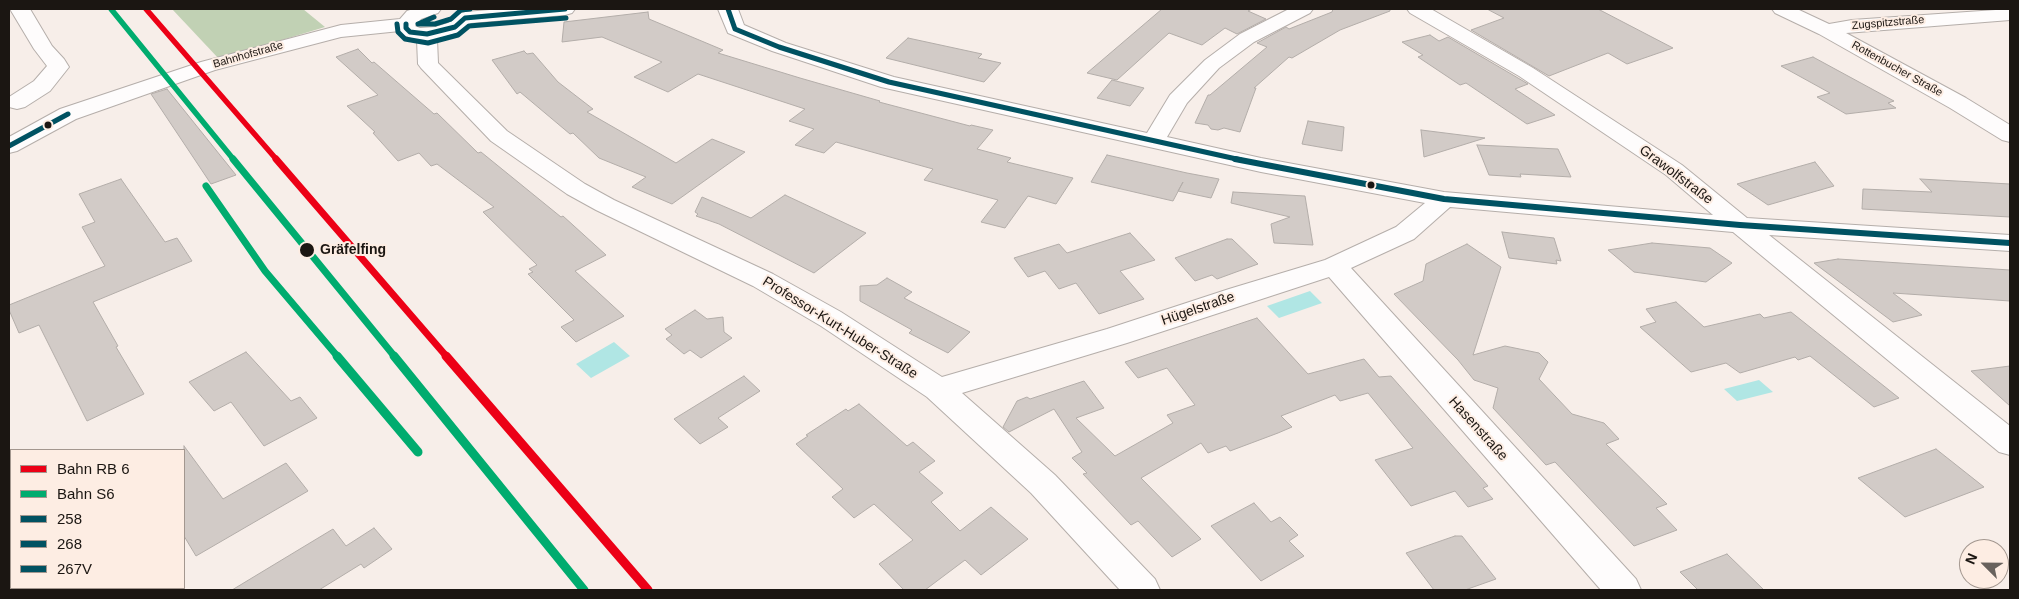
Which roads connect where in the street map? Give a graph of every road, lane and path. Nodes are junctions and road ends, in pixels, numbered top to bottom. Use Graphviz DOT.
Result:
graph roads {
  1 [pos="20,9"];
  2 [pos="431,9"];
  3 [pos="565,9"];
  4 [pos="728,9"];
  5 [pos="1303,9"];
  6 [pos="1417,9"];
  7 [pos="1782,9"];
  8 [pos="462,14"];
  9 [pos="2010,14"];
  10 [pos="416,29"];
  11 [pos="1826,30"];
  12 [pos="13,101"];
  13 [pos="68,114"];
  14 [pos="2010,135"];
  15 [pos="1154,140"];
  16 [pos="9,146"];
  17 [pos="1444,199"];
  18 [pos="1740,225"];
  19 [pos="2010,243"];
  20 [pos="1334,266"];
  21 [pos="938,389"];
  22 [pos="2010,442"];
  23 [pos="1142,590"];
  24 [pos="1623,590"];
  1 -- 12 [label="street"];
  2 -- 10 [label="street, Bahnhofstraße"];
  3 -- 8 [label="street, Bahnhofstraße"];
  4 -- 15 [label="street"];
  5 -- 15 [label="street"];
  6 -- 18 [label="street, Grawolfstraße"];
  7 -- 11 [label="street, Rottenbucher Straße"];
  8 -- 10 [label="street, Bahnhofstraße"];
  9 -- 11 [label="street, Zugspitzstraße"];
  10 -- 13 [label="street, Bahnhofstraße"];
  10 -- 21 [label="street, Professor-Kurt-Huber-Straße"];
  11 -- 14 [label="street, Rottenbucher Straße"];
  12 -- 13 [label="street"];
  13 -- 16 [label="street, Bahnhofstraße"];
  15 -- 17 [label="street"];
  17 -- 18 [label="street"];
  17 -- 20 [label="street, Hügelstraße"];
  18 -- 19 [label="street"];
  18 -- 22 [label="street, Grawolfstraße"];
  20 -- 21 [label="street, Hügelstraße"];
  20 -- 24 [label="street, Hasenstraße"];
  21 -- 23 [label="street, Professor-Kurt-Huber-Straße"];
}
